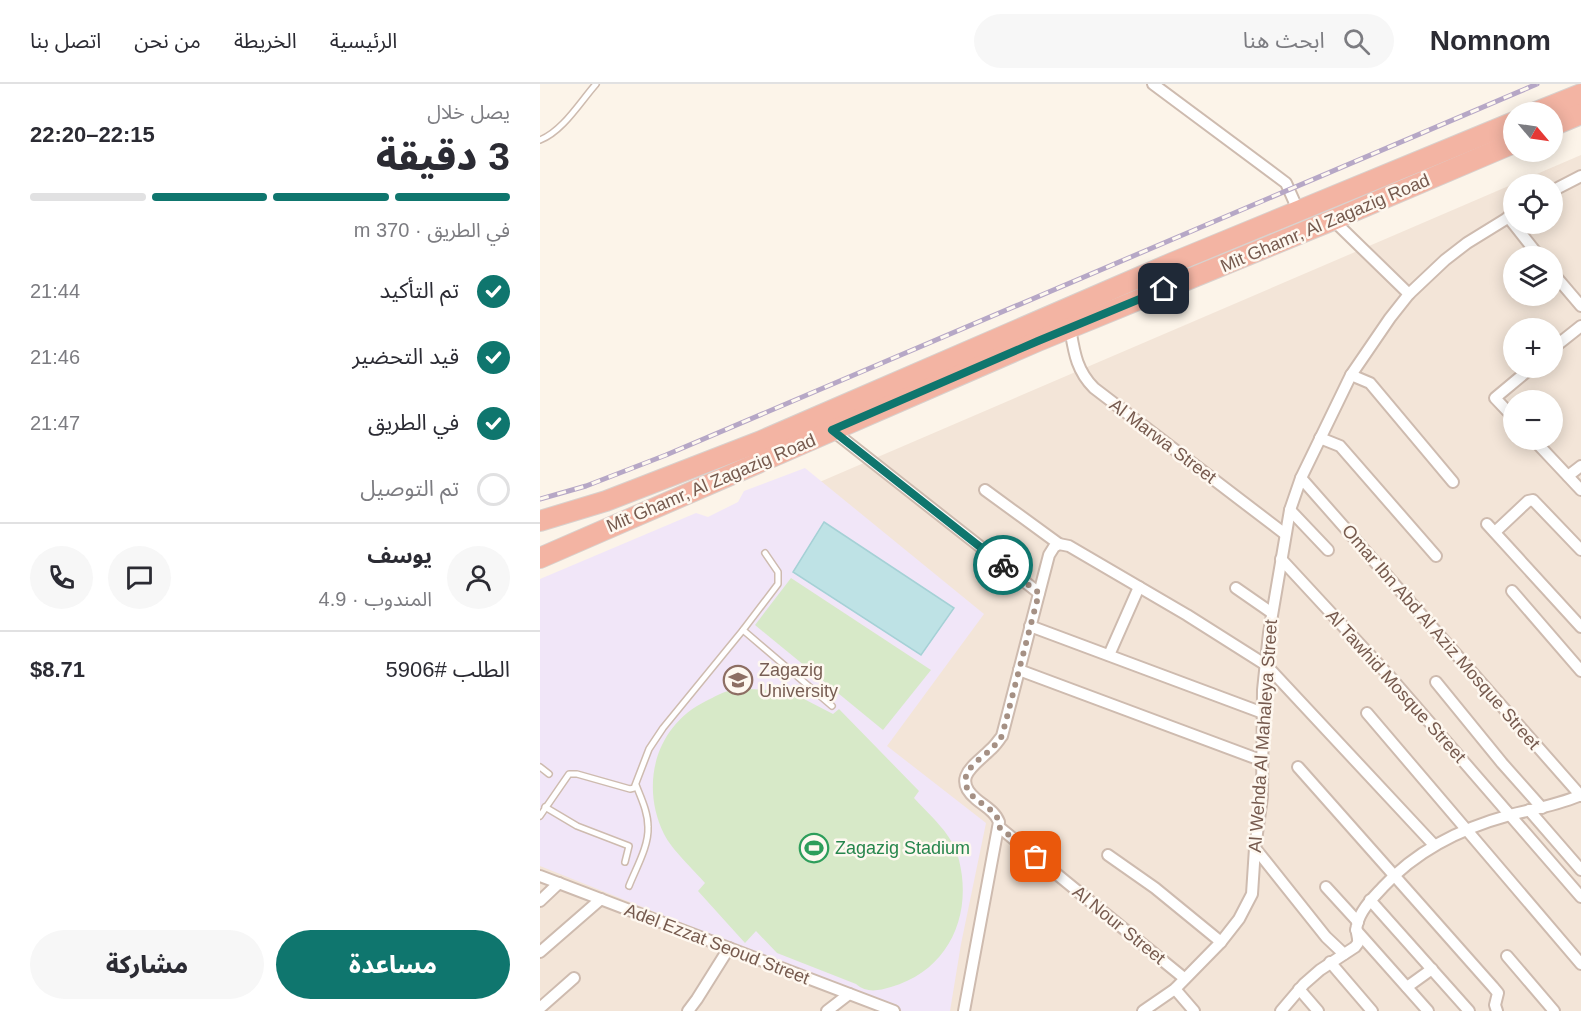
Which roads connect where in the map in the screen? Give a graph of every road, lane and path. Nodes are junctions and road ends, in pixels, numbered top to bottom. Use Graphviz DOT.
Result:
graph roads {
  1 [pos="596,84"];
  2 [pos="1162,86"];
  3 [pos="1581,94"];
  4 [pos="1561,102"];
  5 [pos="1581,114"];
  6 [pos="1563,121"];
  7 [pos="1503,126"];
  8 [pos="540,140"];
  9 [pos="1503,148"];
  10 [pos="1581,176"];
  11 [pos="1563,185"];
  12 [pos="1296,211"];
  13 [pos="1333,220"];
  14 [pos="1503,220"];
  15 [pos="1563,285"];
  16 [pos="1409,294"];
  17 [pos="1581,306"];
  18 [pos="1581,326"];
  19 [pos="1070,328"];
  20 [pos="1563,341"];
  21 [pos="1351,375"];
  22 [pos="1519,378"];
  23 [pos="1505,390"];
  24 [pos="1503,391"];
  25 [pos="1503,406"];
  26 [pos="832,430"];
  27 [pos="1320,438"];
  28 [pos="1543,450"];
  29 [pos="1581,466"];
  30 [pos="1568,476"];
  31 [pos="1301,478"];
  32 [pos="1453,482"];
  33 [pos="985,490"];
  34 [pos="1581,490"];
  35 [pos="1290,510"];
  36 [pos="540,522"];
  37 [pos="540,534"];
  38 [pos="1285,534"];
  39 [pos="1059,544"];
  40 [pos="562,548"];
  41 [pos="1328,550"];
  42 [pos="1581,550"];
  43 [pos="765,553"];
  44 [pos="1436,556"];
  45 [pos="540,558"];
  46 [pos="1281,559"];
  47 [pos="1139,587"];
  48 [pos="1236,588"];
  49 [pos="1512,591"];
  50 [pos="1039,593"];
  51 [pos="1272,613"];
  52 [pos="1030,626"];
  53 [pos="1581,627"];
  54 [pos="744,630"];
  55 [pos="1109,655"];
  56 [pos="1266,665"];
  57 [pos="1019,670"];
  58 [pos="1581,671"];
  59 [pos="1436,682"];
  60 [pos="832,706"];
  61 [pos="1263,713"];
  62 [pos="1368,714"];
  63 [pos="1263,761"];
  64 [pos="540,767"];
  65 [pos="1298,767"];
  66 [pos="549,774"];
  67 [pos="636,785"];
  68 [pos="1581,796"];
  69 [pos="545,807"];
  70 [pos="1542,808"];
  71 [pos="1529,810"];
  72 [pos="1510,815"];
  73 [pos="540,816"];
  74 [pos="999,827"];
  75 [pos="1468,829"];
  76 [pos="1434,845"];
  77 [pos="1255,848"];
  78 [pos="1108,855"];
  79 [pos="625,862"];
  80 [pos="1581,870"];
  81 [pos="1394,875"];
  82 [pos="540,876"];
  83 [pos="559,883"];
  84 [pos="629,886"];
  85 [pos="1326,886"];
  86 [pos="1581,897"];
  87 [pos="601,899"];
  88 [pos="1370,900"];
  89 [pos="540,901"];
  90 [pos="1357,926"];
  91 [pos="1221,942"];
  92 [pos="729,948"];
  93 [pos="540,952"];
  94 [pos="1344,954"];
  95 [pos="1506,956"];
  96 [pos="1330,962"];
  97 [pos="1581,963"];
  98 [pos="1432,969"];
  99 [pos="574,978"];
  100 [pos="1184,978"];
  101 [pos="1407,987"];
  102 [pos="1175,989"];
  103 [pos="1299,989"];
  104 [pos="849,994"];
  105 [pos="540,1008"];
  106 [pos="688,1011"];
  107 [pos="827,1011"];
  108 [pos="894,1011"];
  109 [pos="964,1011"];
  110 [pos="1143,1011"];
  111 [pos="1194,1011"];
  112 [pos="1281,1011"];
  113 [pos="1318,1011"];
  114 [pos="1372,1011"];
  115 [pos="1428,1011"];
  116 [pos="1469,1011"];
  117 [pos="1497,1011"];
  118 [pos="1554,1011"];
  1 -- 8 [label="lane"];
  2 -- 12 [label="street"];
  3 -- 4 [label="highway"];
  5 -- 6 [label="highway"];
  7 -- 12 [label="highway, Mit Ghamr, Al Zagazig Road"];
  9 -- 13 [label="highway, Mit Ghamr, Al Zagazig Road"];
  10 -- 11 [label="street"];
  12 -- 36 [label="highway, Mit Ghamr, Al Zagazig Road"];
  13 -- 16 [label="street"];
  13 -- 19 [label="highway, Mit Ghamr, Al Zagazig Road"];
  14 -- 16 [label="street, Al Wehda Al Mahaleya Street"];
  15 -- 17 [label="street"];
  16 -- 21 [label="street, Al Wehda Al Mahaleya Street"];
  18 -- 20 [label="street"];
  19 -- 26 [label="highway, Mit Ghamr, Al Zagazig Road"];
  19 -- 38 [label="street, Al Marwa Street"];
  21 -- 27 [label="street, Al Wehda Al Mahaleya Street"];
  21 -- 32 [label="street"];
  22 -- 23 [label="street"];
  24 -- 25 [label="street"];
  26 -- 40 [label="highway, Mit Ghamr, Al Zagazig Road"];
  26 -- 50 [label="street"];
  27 -- 31 [label="street, Al Wehda Al Mahaleya Street"];
  27 -- 44 [label="street"];
  28 -- 30 [label="street"];
  29 -- 30 [label="street"];
  30 -- 34 [label="street"];
  31 -- 35 [label="street, Al Wehda Al Mahaleya Street"];
  31 -- 68 [label="street, Omar Ibn Abd Al Aziz Mosque Street"];
  33 -- 39 [label="street"];
  35 -- 38 [label="street, Al Wehda Al Mahaleya Street"];
  35 -- 41 [label="street"];
  37 -- 40 [label="highway"];
  38 -- 46 [label="street, Al Wehda Al Mahaleya Street"];
  39 -- 47 [label="street"];
  39 -- 50 [label="street"];
  40 -- 45 [label="highway, Mit Ghamr, Al Zagazig Road"];
  42 -- 53 [label="street"];
  43 -- 54 [label="lane"];
  46 -- 51 [label="street, Al Wehda Al Mahaleya Street"];
  46 -- 72 [label="street, Al Tawhid Mosque Street"];
  47 -- 55 [label="street"];
  47 -- 56 [label="street"];
  48 -- 51 [label="street"];
  49 -- 58 [label="street"];
  50 -- 52 [label="street"];
  51 -- 56 [label="street, Al Wehda Al Mahaleya Street"];
  52 -- 55 [label="street"];
  52 -- 57 [label="street"];
  54 -- 60 [label="lane"];
  54 -- 67 [label="lane"];
  55 -- 61 [label="street"];
  56 -- 61 [label="street, Al Wehda Al Mahaleya Street"];
  56 -- 76 [label="street"];
  57 -- 63 [label="street"];
  57 -- 74 [label="street, Al Nour Street"];
  59 -- 70 [label="street"];
  61 -- 63 [label="street, Al Wehda Al Mahaleya Street"];
  62 -- 75 [label="street"];
  63 -- 77 [label="street, Al Wehda Al Mahaleya Street"];
  64 -- 66 [label="lane"];
  65 -- 81 [label="street"];
  67 -- 69 [label="lane"];
  67 -- 84 [label="lane"];
  68 -- 70 [label="street"];
  69 -- 73 [label="lane"];
  69 -- 79 [label="lane"];
  70 -- 71 [label="street"];
  71 -- 72 [label="street"];
  71 -- 80 [label="street"];
  72 -- 75 [label="street"];
  72 -- 86 [label="street, Al Tawhid Mosque Street"];
  74 -- 100 [label="street, Al Nour Street"];
  74 -- 109 [label="street"];
  75 -- 76 [label="street"];
  75 -- 97 [label="street"];
  76 -- 81 [label="street"];
  77 -- 91 [label="street, Al Wehda Al Mahaleya Street"];
  77 -- 94 [label="street"];
  78 -- 91 [label="street"];
  81 -- 88 [label="street"];
  81 -- 117 [label="street"];
  82 -- 83 [label="street, Adel Ezzat Seoud Street"];
  83 -- 87 [label="street, Adel Ezzat Seoud Street"];
  83 -- 89 [label="street"];
  85 -- 90 [label="street"];
  87 -- 92 [label="street, Adel Ezzat Seoud Street"];
  87 -- 93 [label="street"];
  88 -- 90 [label="street"];
  88 -- 98 [label="street"];
  90 -- 94 [label="street"];
  90 -- 101 [label="street"];
  91 -- 100 [label="street, Al Wehda Al Mahaleya Street"];
  92 -- 104 [label="street, Adel Ezzat Seoud Street"];
  92 -- 106 [label="street"];
  94 -- 96 [label="street"];
  95 -- 118 [label="street"];
  96 -- 103 [label="street"];
  96 -- 114 [label="street"];
  98 -- 101 [label="street"];
  98 -- 116 [label="street"];
  99 -- 105 [label="street"];
  100 -- 102 [label="street, Al Wehda Al Mahaleya Street"];
  101 -- 115 [label="street"];
  102 -- 110 [label="street, Al Wehda Al Mahaleya Street"];
  102 -- 111 [label="street"];
  103 -- 112 [label="street"];
  103 -- 113 [label="street"];
  104 -- 107 [label="street"];
  104 -- 108 [label="street, Adel Ezzat Seoud Street"];
}
